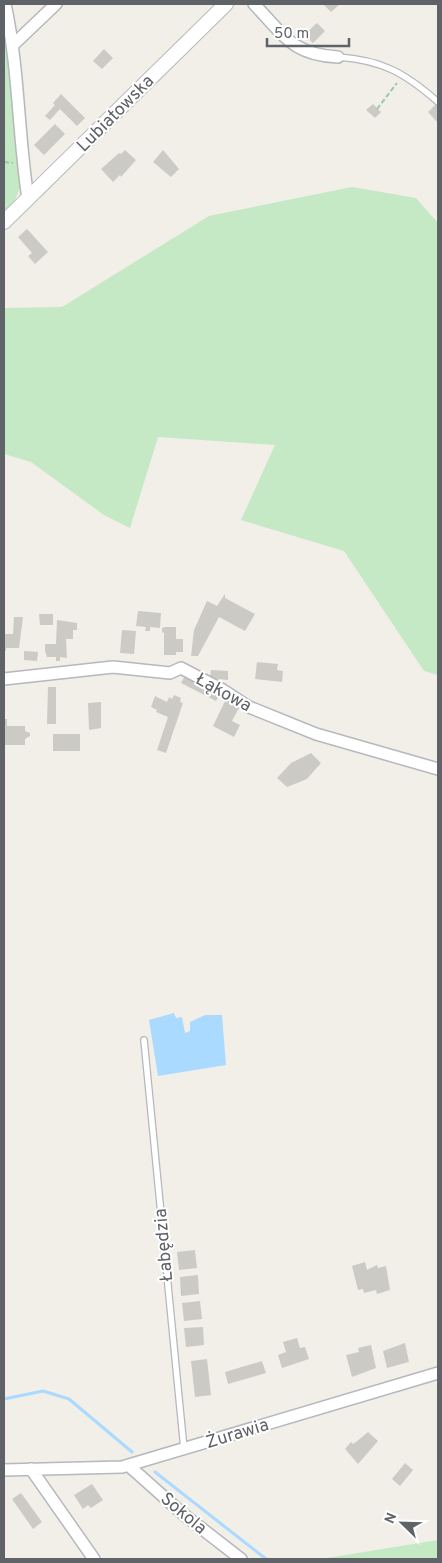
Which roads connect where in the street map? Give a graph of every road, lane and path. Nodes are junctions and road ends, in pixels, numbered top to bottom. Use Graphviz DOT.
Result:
graph roads {
  1 [pos="5,4"];
  2 [pos="56,4"];
  3 [pos="226,4"];
  4 [pos="254,4"];
  5 [pos="14,44"];
  6 [pos="338,57"];
  7 [pos="404,75"];
  8 [pos="438,102"];
  9 [pos="377,109"];
  10 [pos="28,199"];
  11 [pos="4,222"];
  12 [pos="4,679"];
  13 [pos="438,769"];
  14 [pos="144,1040"];
  15 [pos="438,1373"];
  16 [pos="184,1449"];
  17 [pos="128,1465"];
  18 [pos="31,1469"];
  19 [pos="4,1470"];
  20 [pos="94,1559"];
  21 [pos="242,1559"];
  1 -- 5 [label="street"];
  2 -- 5 [label="street"];
  3 -- 10 [label="street, Lubiatowska"];
  4 -- 6 [label="street"];
  5 -- 10 [label="street"];
  6 -- 7 [label="lane"];
  7 -- 8 [label="lane"];
  7 -- 9 [label="path"];
  10 -- 11 [label="street, Lubiatowska"];
  12 -- 13 [label="street, Łąkowa"];
  14 -- 16 [label="lane, Łabędzia"];
  15 -- 16 [label="street, Żurawia"];
  16 -- 17 [label="street, Żurawia"];
  17 -- 18 [label="street, Żurawia"];
  17 -- 21 [label="street, Sokola"];
  18 -- 19 [label="street, Żurawia"];
  18 -- 20 [label="street"];
}
